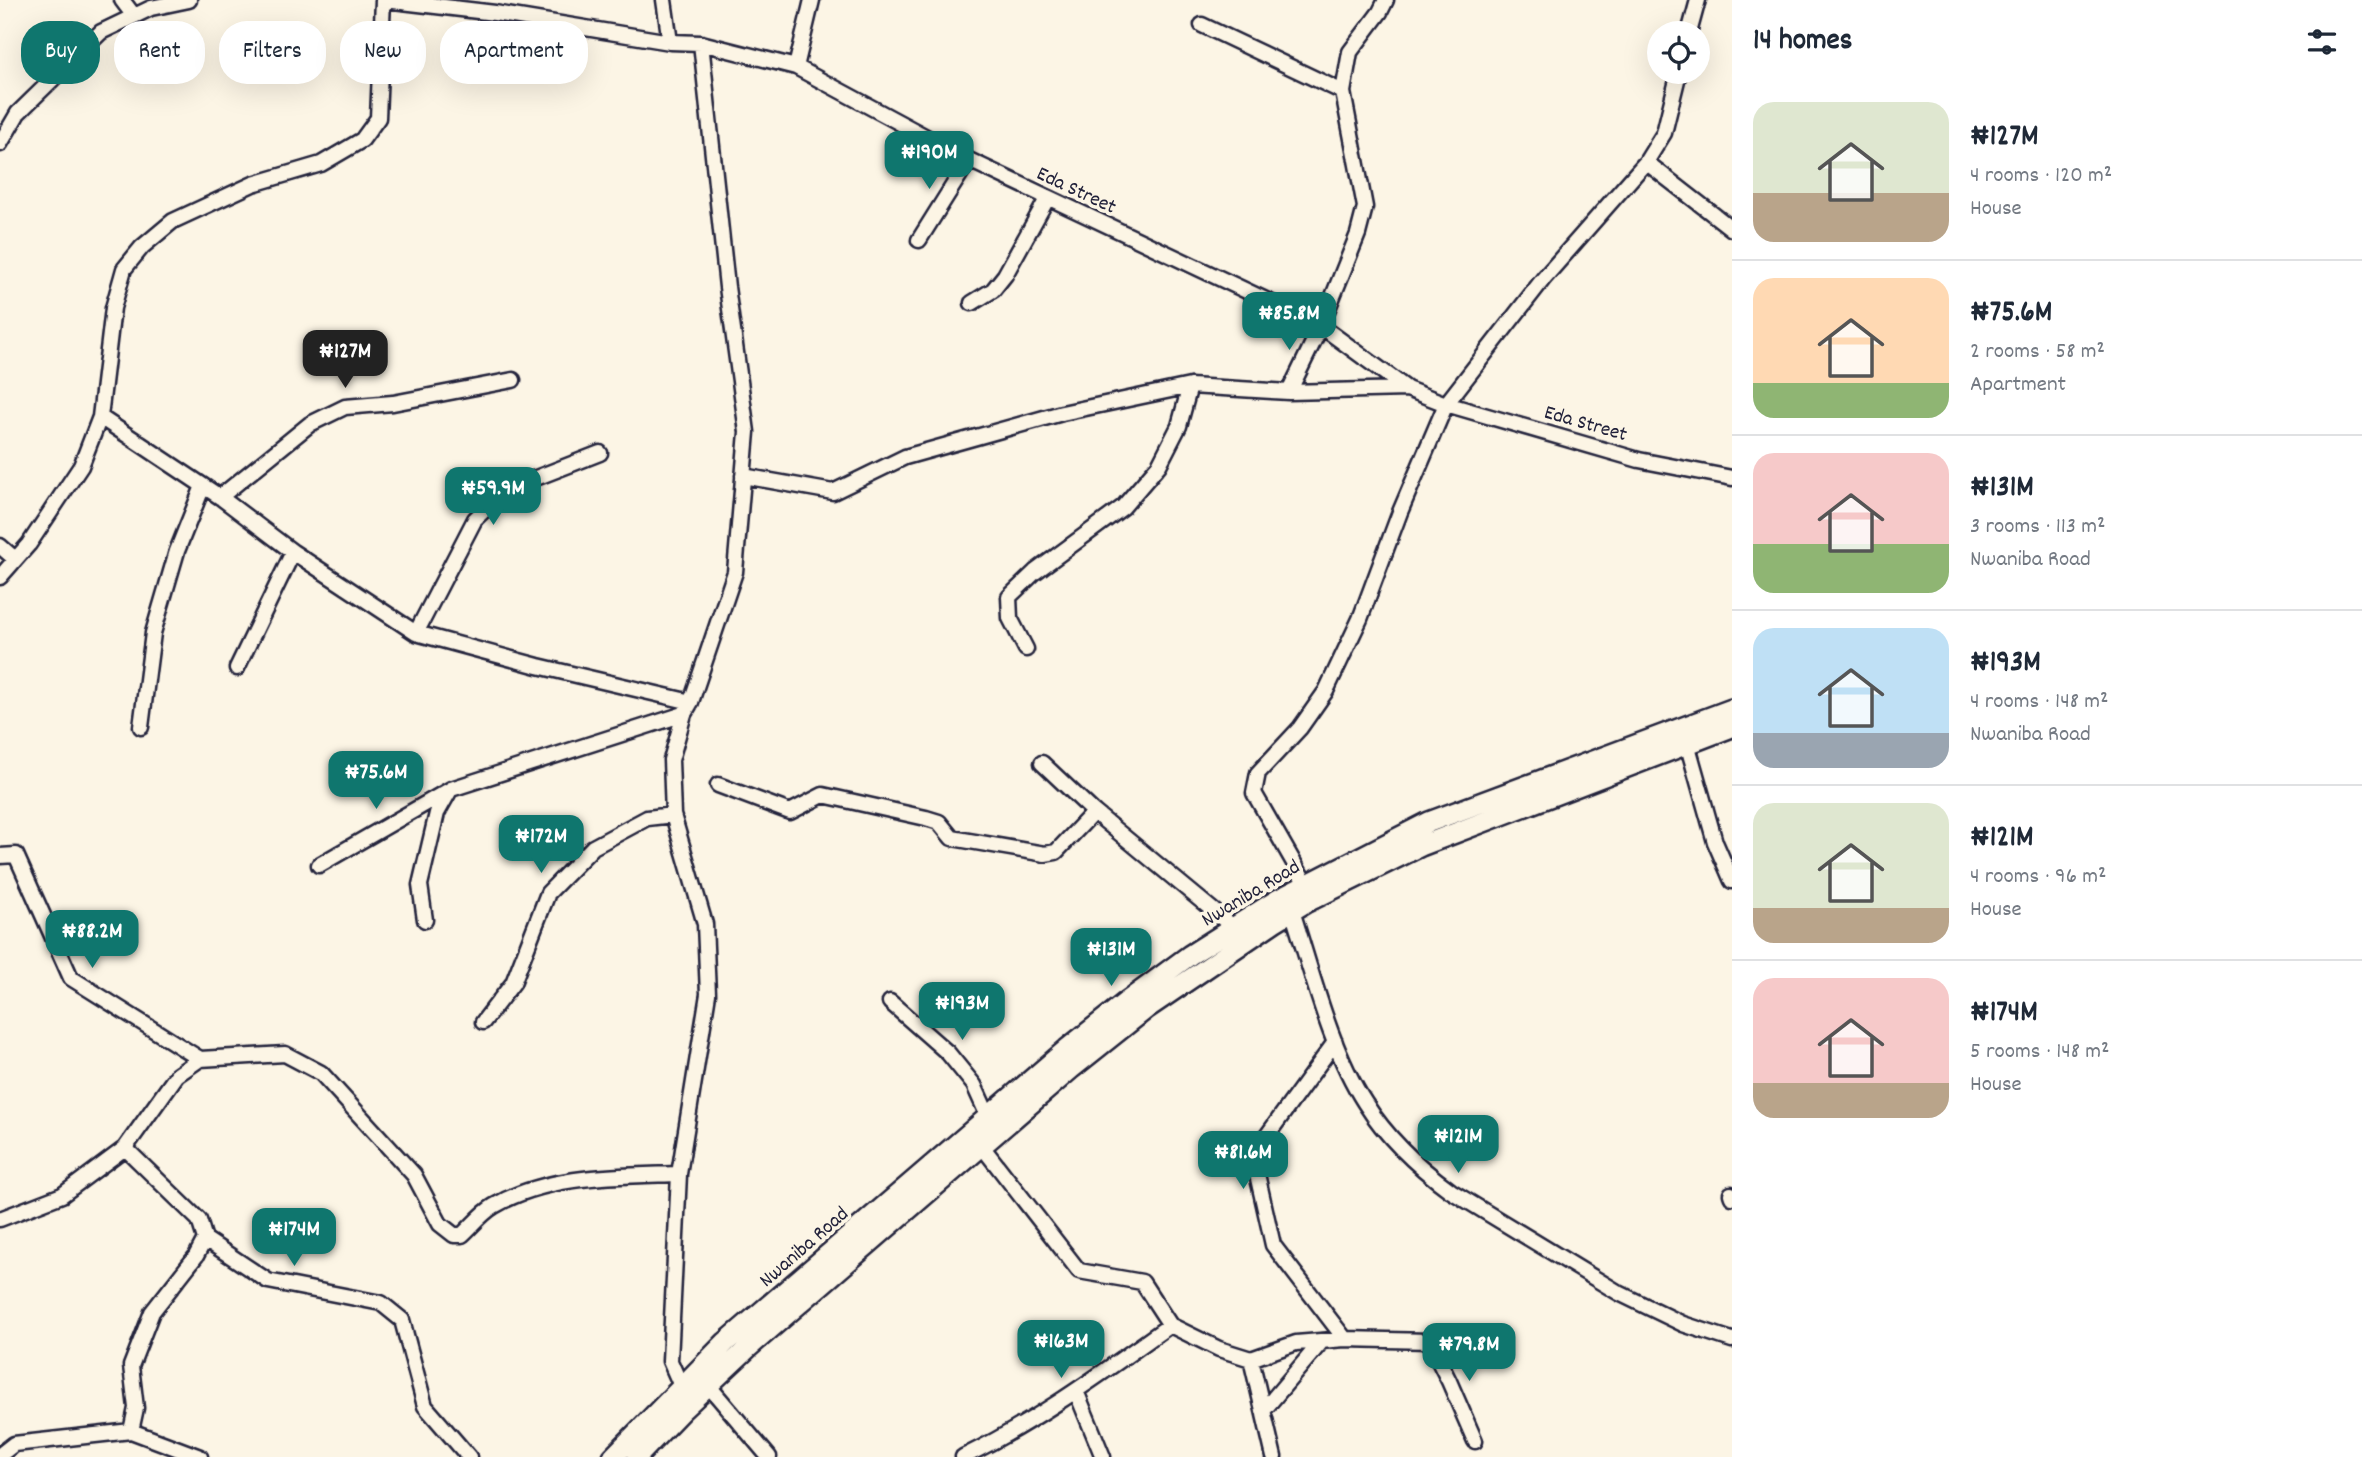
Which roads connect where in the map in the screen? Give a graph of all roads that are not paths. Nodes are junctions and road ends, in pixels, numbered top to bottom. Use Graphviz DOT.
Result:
graph roads {
  1 [pos="122,0"];
  2 [pos="189,0"];
  3 [pos="384,0"];
  4 [pos="664,0"];
  5 [pos="812,0"];
  6 [pos="1386,0"];
  7 [pos="1698,0"];
  8 [pos="134,16"];
  9 [pos="1692,21"];
  10 [pos="1202,25"];
  11 [pos="670,42"];
  12 [pos="701,43"];
  13 [pos="796,67"];
  14 [pos="1676,84"];
  15 [pos="1343,92"];
  16 [pos="0,144"];
  17 [pos="969,160"];
  18 [pos="1646,162"];
  19 [pos="1046,198"];
  20 [pos="1732,229"];
  21 [pos="919,240"];
  22 [pos="972,303"];
  23 [pos="1321,326"];
  24 [pos="513,380"];
  25 [pos="1190,386"];
  26 [pos="1407,389"];
  27 [pos="1289,392"];
  28 [pos="1446,404"];
  29 [pos="100,417"];
  30 [pos="600,453"];
  31 [pos="743,477"];
  32 [pos="1732,478"];
  33 [pos="203,486"];
  34 [pos="220,497"];
  35 [pos="0,545"];
  36 [pos="293,552"];
  37 [pos="15,559"];
  38 [pos="0,577"];
  39 [pos="416,632"];
  40 [pos="1026,649"];
  41 [pos="237,668"];
  42 [pos="687,708"];
  43 [pos="1732,709"];
  44 [pos="141,727"];
  45 [pos="1732,727"];
  46 [pos="1688,743"];
  47 [pos="1042,763"];
  48 [pos="718,785"];
  49 [pos="451,789"];
  50 [pos="1094,812"];
  51 [pos="674,815"];
  52 [pos="0,856"];
  53 [pos="319,864"];
  54 [pos="1732,881"];
  55 [pos="1306,884"];
  56 [pos="1292,911"];
  57 [pos="425,920"];
  58 [pos="1233,927"];
  59 [pos="890,1003"];
  60 [pos="483,1022"];
  61 [pos="1335,1042"];
  62 [pos="200,1059"];
  63 [pos="988,1116"];
  64 [pos="981,1145"];
  65 [pos="125,1149"];
  66 [pos="679,1174"];
  67 [pos="0,1219"];
  68 [pos="205,1239"];
  69 [pos="1170,1325"];
  70 [pos="1345,1339"];
  71 [pos="1732,1340"];
  72 [pos="1322,1341"];
  73 [pos="1251,1359"];
  74 [pos="702,1378"];
  75 [pos="681,1386"];
  76 [pos="1076,1391"];
  77 [pos="1263,1410"];
  78 [pos="131,1431"];
  79 [pos="1475,1441"];
  80 [pos="0,1455"];
  81 [pos="200,1457"];
  82 [pos="469,1457"];
  83 [pos="613,1457"];
  84 [pos="637,1457"];
  85 [pos="769,1457"];
  86 [pos="964,1457"];
  87 [pos="1103,1457"];
  88 [pos="1273,1457"];
  1 -- 8 [label="street"];
  2 -- 8 [label="street"];
  3 -- 11 [label="street, Eda Street"];
  3 -- 29 [label="street"];
  4 -- 11 [label="street"];
  5 -- 13 [label="street"];
  6 -- 15 [label="street"];
  7 -- 9 [label="street"];
  8 -- 16 [label="street"];
  10 -- 15 [label="street"];
  11 -- 12 [label="street, Eda Street"];
  12 -- 13 [label="street, Eda Street"];
  12 -- 31 [label="street"];
  13 -- 17 [label="street, Eda Street"];
  14 -- 18 [label="street"];
  15 -- 23 [label="street"];
  17 -- 19 [label="street, Eda Street"];
  17 -- 21 [label="street"];
  18 -- 20 [label="street"];
  18 -- 28 [label="street"];
  19 -- 22 [label="street"];
  19 -- 23 [label="street, Eda Street"];
  23 -- 26 [label="street, Eda Street"];
  23 -- 27 [label="street"];
  24 -- 34 [label="street"];
  25 -- 27 [label="street"];
  25 -- 31 [label="street"];
  25 -- 40 [label="street"];
  26 -- 27 [label="street"];
  26 -- 28 [label="street, Eda Street"];
  28 -- 32 [label="street, Eda Street"];
  28 -- 55 [label="street"];
  29 -- 33 [label="street"];
  29 -- 37 [label="street"];
  30 -- 39 [label="street"];
  31 -- 42 [label="street"];
  33 -- 34 [label="street"];
  33 -- 44 [label="street"];
  34 -- 36 [label="street"];
  35 -- 37 [label="street"];
  36 -- 39 [label="street"];
  36 -- 41 [label="street"];
  37 -- 38 [label="street"];
  39 -- 42 [label="street"];
  42 -- 49 [label="street"];
  42 -- 51 [label="street"];
  43 -- 55 [label="main road, Nwaniba Road"];
  45 -- 46 [label="main road"];
  46 -- 54 [label="street"];
  46 -- 56 [label="main road"];
  47 -- 50 [label="street"];
  48 -- 50 [label="street"];
  49 -- 53 [label="street"];
  49 -- 57 [label="street"];
  50 -- 58 [label="street"];
  51 -- 60 [label="street"];
  51 -- 66 [label="street"];
  52 -- 62 [label="street"];
  55 -- 58 [label="main road, Nwaniba Road"];
  56 -- 61 [label="street"];
  56 -- 64 [label="main road"];
  58 -- 63 [label="main road, Nwaniba Road"];
  59 -- 63 [label="street"];
  61 -- 70 [label="street"];
  61 -- 71 [label="street"];
  62 -- 65 [label="street"];
  62 -- 66 [label="street"];
  63 -- 74 [label="main road, Nwaniba Road"];
  64 -- 69 [label="street"];
  64 -- 74 [label="main road"];
  65 -- 67 [label="street"];
  65 -- 68 [label="street"];
  66 -- 75 [label="street"];
  68 -- 78 [label="street"];
  68 -- 82 [label="street"];
  69 -- 73 [label="street"];
  69 -- 76 [label="street"];
  70 -- 72 [label="street"];
  70 -- 79 [label="street"];
  72 -- 73 [label="street"];
  72 -- 77 [label="street"];
  73 -- 77 [label="street"];
  74 -- 75 [label="main road, Nwaniba Road"];
  74 -- 84 [label="main road"];
  74 -- 85 [label="street"];
  75 -- 83 [label="main road, Nwaniba Road"];
  76 -- 86 [label="street"];
  76 -- 87 [label="street"];
  77 -- 88 [label="street"];
  78 -- 80 [label="street"];
  78 -- 81 [label="street"];
}
